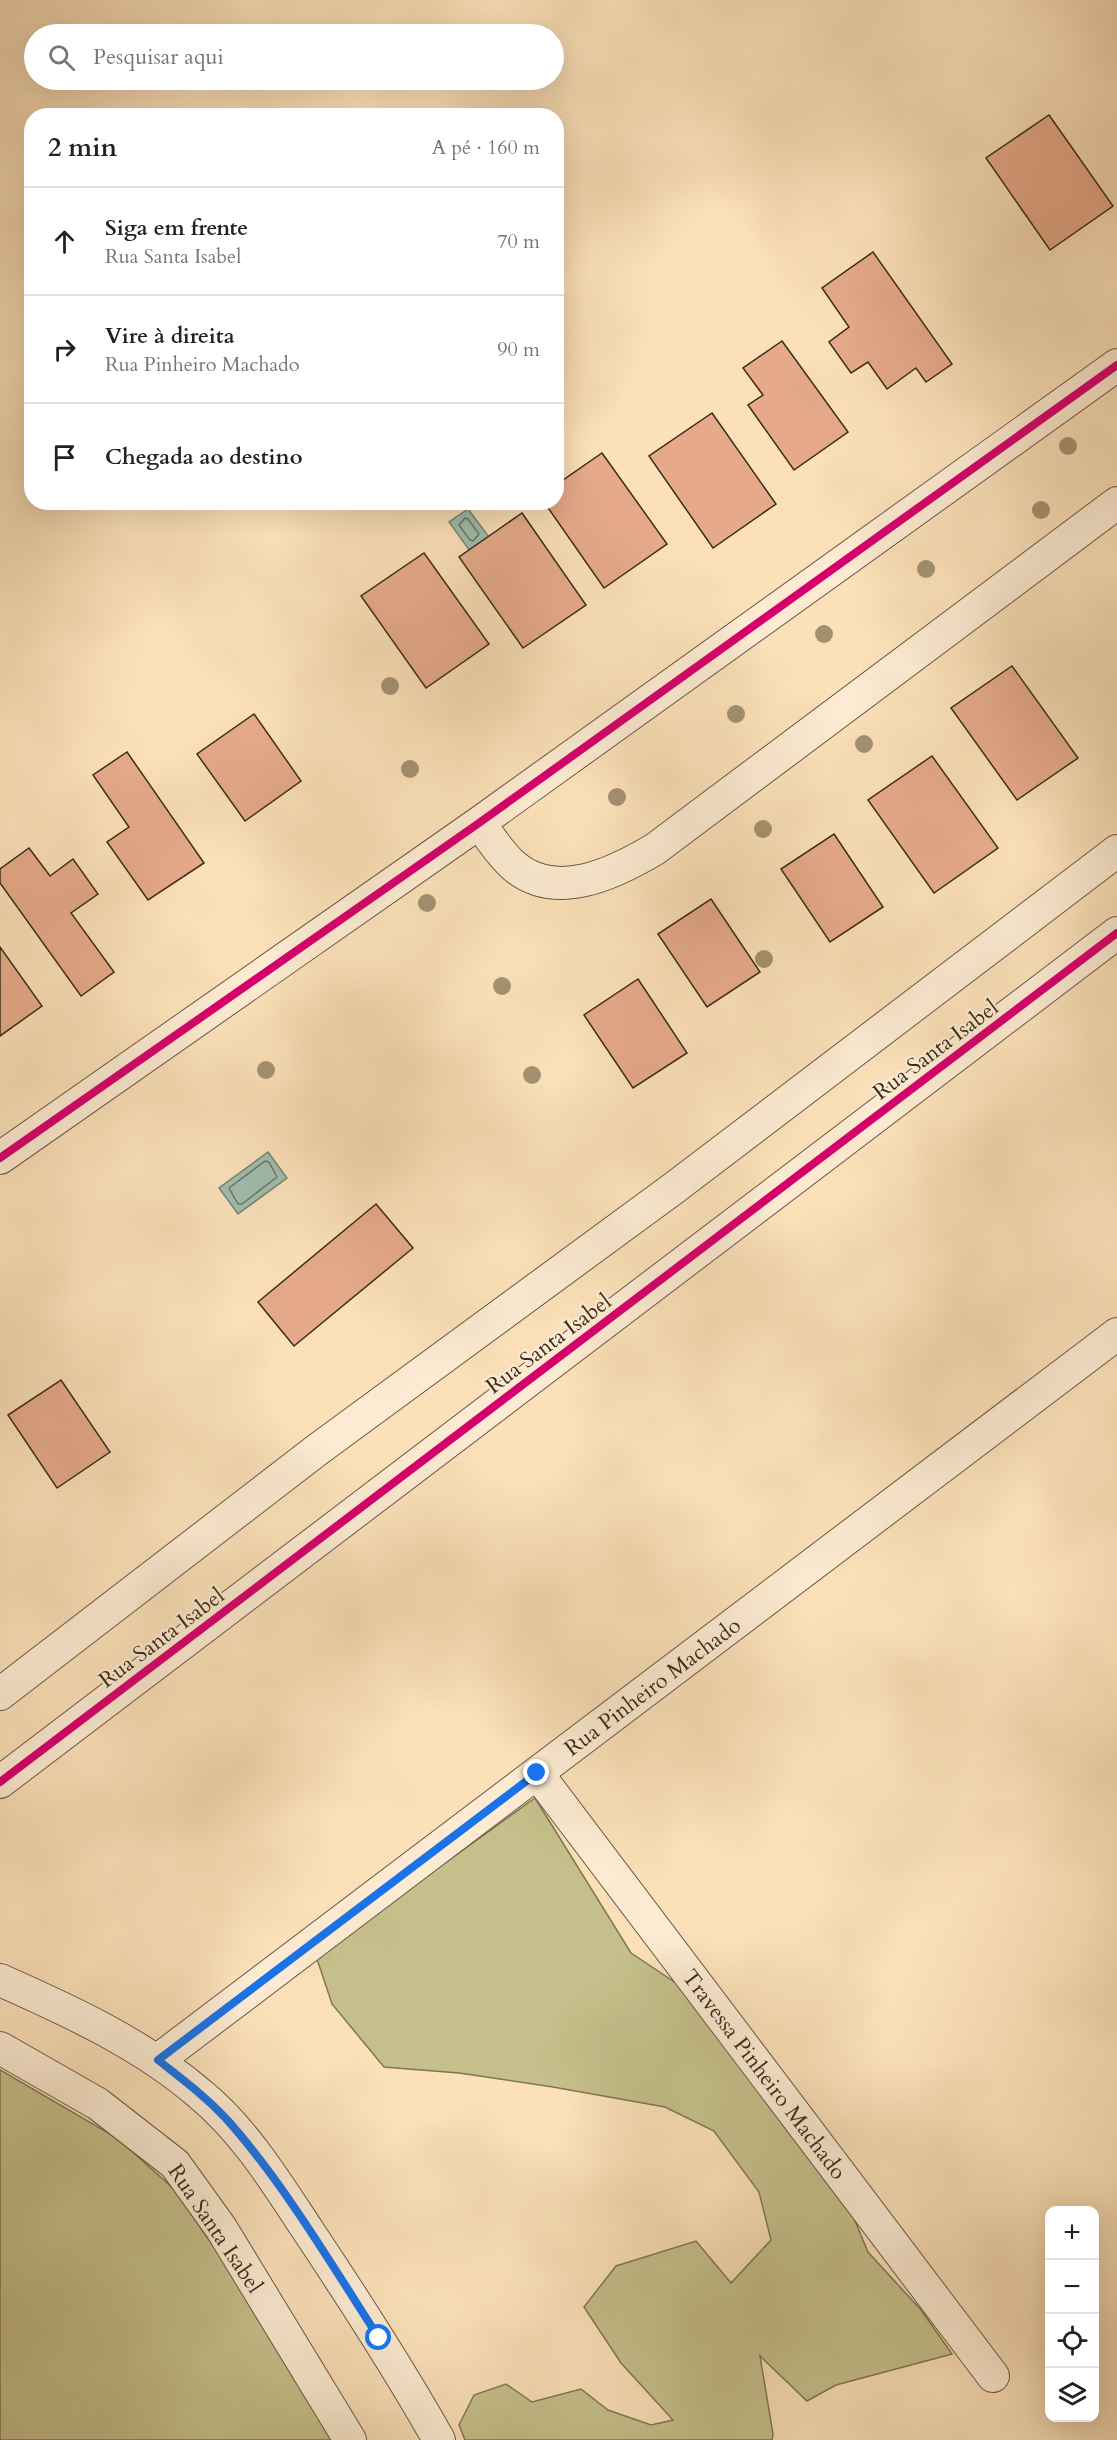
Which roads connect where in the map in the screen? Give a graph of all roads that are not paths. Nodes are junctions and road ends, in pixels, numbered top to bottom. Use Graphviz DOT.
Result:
graph roads {
  1 [pos="1117,365"];
  2 [pos="1117,503"];
  3 [pos="479,823"];
  4 [pos="1117,851"];
  5 [pos="1117,933"];
  6 [pos="0,1158"];
  7 [pos="1117,1334"];
  8 [pos="0,1694"];
  9 [pos="537,1773"];
  10 [pos="0,1782"];
  11 [pos="0,1980"];
  12 [pos="0,2048"];
  13 [pos="158,2060"];
  14 [pos="993,2376"];
  15 [pos="350,2440"];
  16 [pos="439,2440"];
  1 -- 3 [label="street"];
  2 -- 3 [label="street"];
  3 -- 6 [label="street"];
  4 -- 8 [label="street, Rua Santa Isabel"];
  5 -- 10 [label="street, Rua Santa Isabel"];
  7 -- 9 [label="street, Rua Pinheiro Machado"];
  9 -- 13 [label="street, Rua Pinheiro Machado"];
  9 -- 14 [label="street, Travessa Pinheiro Machado"];
  11 -- 13 [label="street"];
  12 -- 15 [label="street, Rua Santa Isabel"];
  13 -- 16 [label="street"];
}
